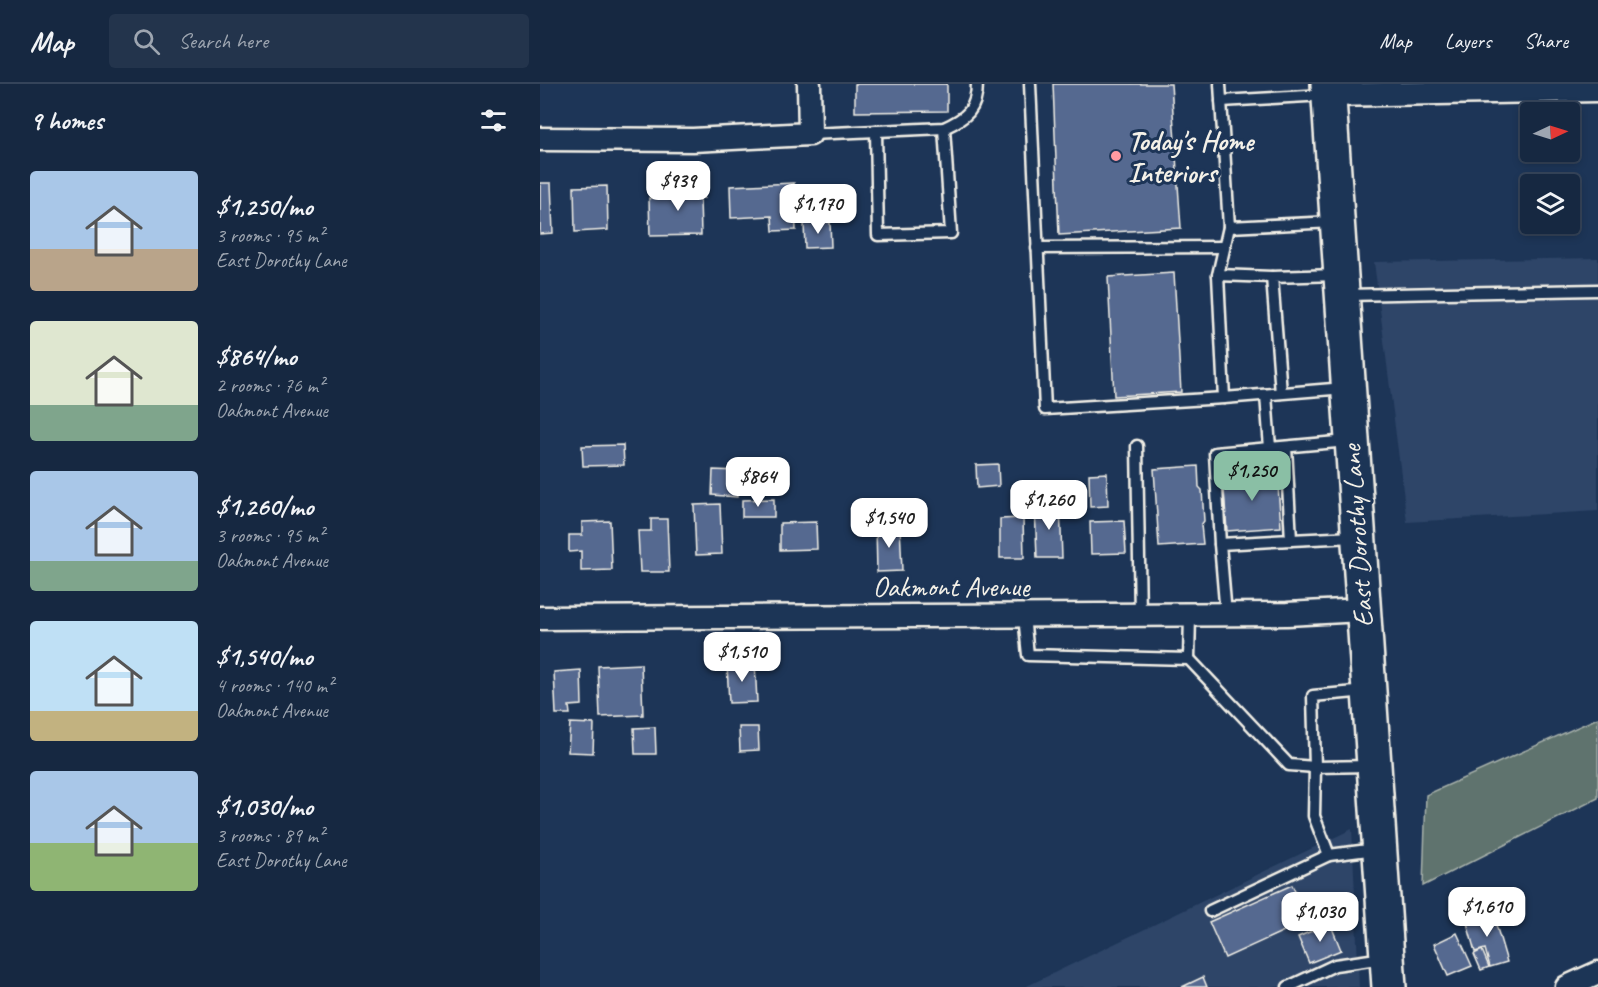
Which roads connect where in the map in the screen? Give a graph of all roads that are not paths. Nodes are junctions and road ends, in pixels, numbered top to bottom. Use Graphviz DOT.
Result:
graph roads {
  1 [pos="809,84"];
  2 [pos="977,84"];
  3 [pos="1030,84"];
  4 [pos="1220,84"];
  5 [pos="1328,89"];
  6 [pos="1598,90"];
  7 [pos="1221,101"];
  8 [pos="944,128"];
  9 [pos="876,131"];
  10 [pos="810,134"];
  11 [pos="540,140"];
  12 [pos="1337,222"];
  13 [pos="1229,227"];
  14 [pos="1224,247"];
  15 [pos="1037,249"];
  16 [pos="1218,275"];
  17 [pos="1272,277"];
  18 [pos="1341,285"];
  19 [pos="1598,290"];
  20 [pos="1348,388"];
  21 [pos="1281,393"];
  22 [pos="1266,395"];
  23 [pos="1224,398"];
  24 [pos="1351,441"];
  25 [pos="1137,446"];
  26 [pos="1286,447"];
  27 [pos="1270,448"];
  28 [pos="1358,537"];
  29 [pos="1291,540"];
  30 [pos="1220,544"];
  31 [pos="1362,610"];
  32 [pos="1140,615"];
  33 [pos="1190,615"];
  34 [pos="1226,615"];
  35 [pos="1024,616"];
  36 [pos="540,618"];
  37 [pos="1189,659"];
  38 [pos="1368,691"];
  39 [pos="1374,766"];
  40 [pos="1315,767"];
  41 [pos="1379,848"];
  42 [pos="1329,855"];
  43 [pos="1210,911"];
  44 [pos="1388,972"];
  45 [pos="1598,973"];
  46 [pos="1288,987"];
  47 [pos="1567,987"];
  1 -- 10 [label="street"];
  2 -- 8 [label="lane"];
  3 -- 15 [label="lane"];
  4 -- 7 [label="lane"];
  5 -- 6 [label="street"];
  5 -- 7 [label="lane"];
  5 -- 12 [label="main road, East Dorothy Lane"];
  7 -- 13 [label="lane"];
  8 -- 9 [label="lane"];
  8 -- 9 [label="lane"];
  9 -- 10 [label="lane"];
  10 -- 11 [label="street"];
  12 -- 13 [label="lane"];
  12 -- 18 [label="main road, East Dorothy Lane"];
  13 -- 14 [label="lane"];
  14 -- 15 [label="lane"];
  14 -- 16 [label="lane"];
  15 -- 23 [label="lane"];
  16 -- 17 [label="lane"];
  16 -- 23 [label="lane"];
  17 -- 18 [label="lane"];
  17 -- 21 [label="lane"];
  18 -- 19 [label="lane"];
  18 -- 20 [label="main road, East Dorothy Lane"];
  20 -- 21 [label="lane"];
  20 -- 24 [label="main road, East Dorothy Lane"];
  21 -- 22 [label="lane"];
  22 -- 23 [label="lane"];
  22 -- 27 [label="lane"];
  24 -- 26 [label="lane"];
  24 -- 28 [label="main road, East Dorothy Lane"];
  25 -- 32 [label="lane"];
  26 -- 27 [label="lane"];
  26 -- 29 [label="lane"];
  27 -- 30 [label="lane"];
  28 -- 29 [label="lane"];
  28 -- 31 [label="main road, East Dorothy Lane"];
  29 -- 30 [label="lane"];
  30 -- 34 [label="lane"];
  31 -- 34 [label="street, Oakmont Avenue"];
  31 -- 38 [label="main road, East Dorothy Lane"];
  32 -- 33 [label="street, Oakmont Avenue"];
  32 -- 35 [label="street, Oakmont Avenue"];
  33 -- 34 [label="street, Oakmont Avenue"];
  33 -- 37 [label="lane"];
  35 -- 36 [label="street, Oakmont Avenue"];
  35 -- 37 [label="lane"];
  37 -- 40 [label="lane"];
  38 -- 39 [label="main road, East Dorothy Lane"];
  38 -- 40 [label="lane"];
  39 -- 40 [label="lane"];
  39 -- 41 [label="main road, East Dorothy Lane"];
  40 -- 42 [label="lane"];
  41 -- 42 [label="lane"];
  41 -- 44 [label="main road, East Dorothy Lane"];
  42 -- 43 [label="lane"];
  44 -- 46 [label="lane"];
  45 -- 47 [label="street"];
}
